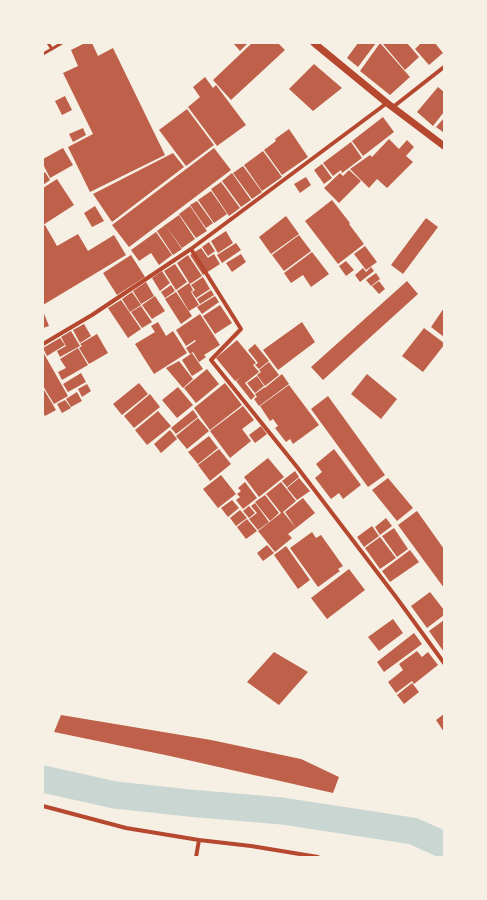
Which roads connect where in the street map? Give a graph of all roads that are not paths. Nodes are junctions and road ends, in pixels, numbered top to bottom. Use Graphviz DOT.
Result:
graph roads {
  1 [pos="48,43"];
  2 [pos="62,43"];
  3 [pos="314,43"];
  4 [pos="52,49"];
  5 [pos="43,54"];
  6 [pos="444,67"];
  7 [pos="390,105"];
  8 [pos="444,146"];
  9 [pos="191,249"];
  10 [pos="43,344"];
  11 [pos="444,663"];
  12 [pos="43,806"];
  13 [pos="199,840"];
  14 [pos="196,857"];
  15 [pos="318,857"];
  1 -- 4 [label="lane"];
  2 -- 4 [label="lane"];
  3 -- 7 [label="street"];
  4 -- 5 [label="lane"];
  6 -- 7 [label="street"];
  7 -- 8 [label="street"];
  7 -- 9 [label="street"];
  9 -- 10 [label="street"];
  9 -- 11 [label="street"];
  12 -- 13 [label="street"];
  13 -- 14 [label="street"];
  13 -- 15 [label="street"];
}
